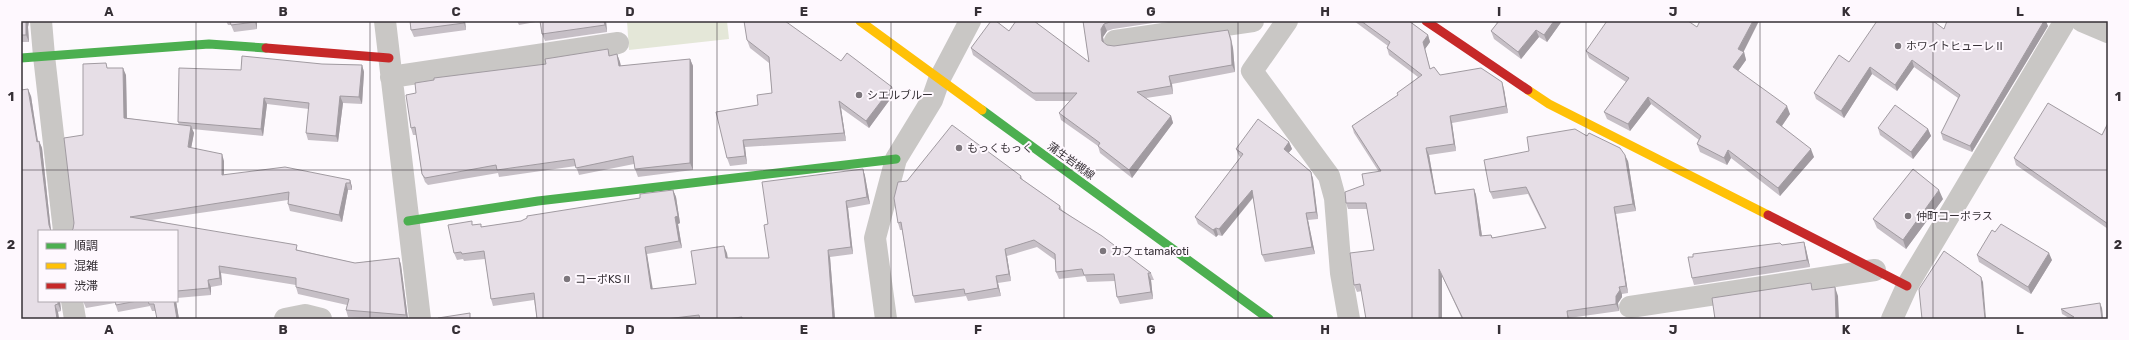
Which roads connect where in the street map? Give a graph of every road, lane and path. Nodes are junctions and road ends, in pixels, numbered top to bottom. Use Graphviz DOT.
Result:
graph roads {
  1 [pos="41,21"];
  2 [pos="384,21"];
  3 [pos="860,21"];
  4 [pos="970,21"];
  5 [pos="1253,21"];
  6 [pos="1287,21"];
  7 [pos="1426,21"];
  8 [pos="2065,21"];
  9 [pos="2082,21"];
  10 [pos="2108,32"];
  11 [pos="1115,41"];
  12 [pos="618,43"];
  13 [pos="44,56"];
  14 [pos="21,58"];
  15 [pos="390,67"];
  16 [pos="939,80"];
  17 [pos="896,159"];
  18 [pos="408,221"];
  19 [pos="64,230"];
  20 [pos="1875,270"];
  21 [pos="1907,286"];
  22 [pos="72,302"];
  23 [pos="1630,307"];
  24 [pos="75,319"];
  25 [pos="285,319"];
  26 [pos="321,319"];
  27 [pos="420,319"];
  28 [pos="886,319"];
  29 [pos="1269,319"];
  30 [pos="1349,319"];
  31 [pos="1892,319"];
  1 -- 13 [label="street"];
  2 -- 15 [label="street"];
  3 -- 16 [label="street, 蒲生岩槻線"];
  4 -- 16 [label="street"];
  5 -- 11 [label="street"];
  6 -- 30 [label="street"];
  7 -- 20 [label="street"];
  8 -- 21 [label="street"];
  9 -- 10 [label="street"];
  12 -- 15 [label="street"];
  13 -- 14 [label="street"];
  13 -- 15 [label="street"];
  13 -- 19 [label="street"];
  15 -- 18 [label="street"];
  16 -- 17 [label="street"];
  16 -- 29 [label="street, 蒲生岩槻線"];
  17 -- 18 [label="street"];
  17 -- 28 [label="street"];
  18 -- 27 [label="street"];
  20 -- 21 [label="street"];
  20 -- 23 [label="street"];
  21 -- 31 [label="street"];
  22 -- 24 [label="street"];
  25 -- 26 [label="street"];
}
